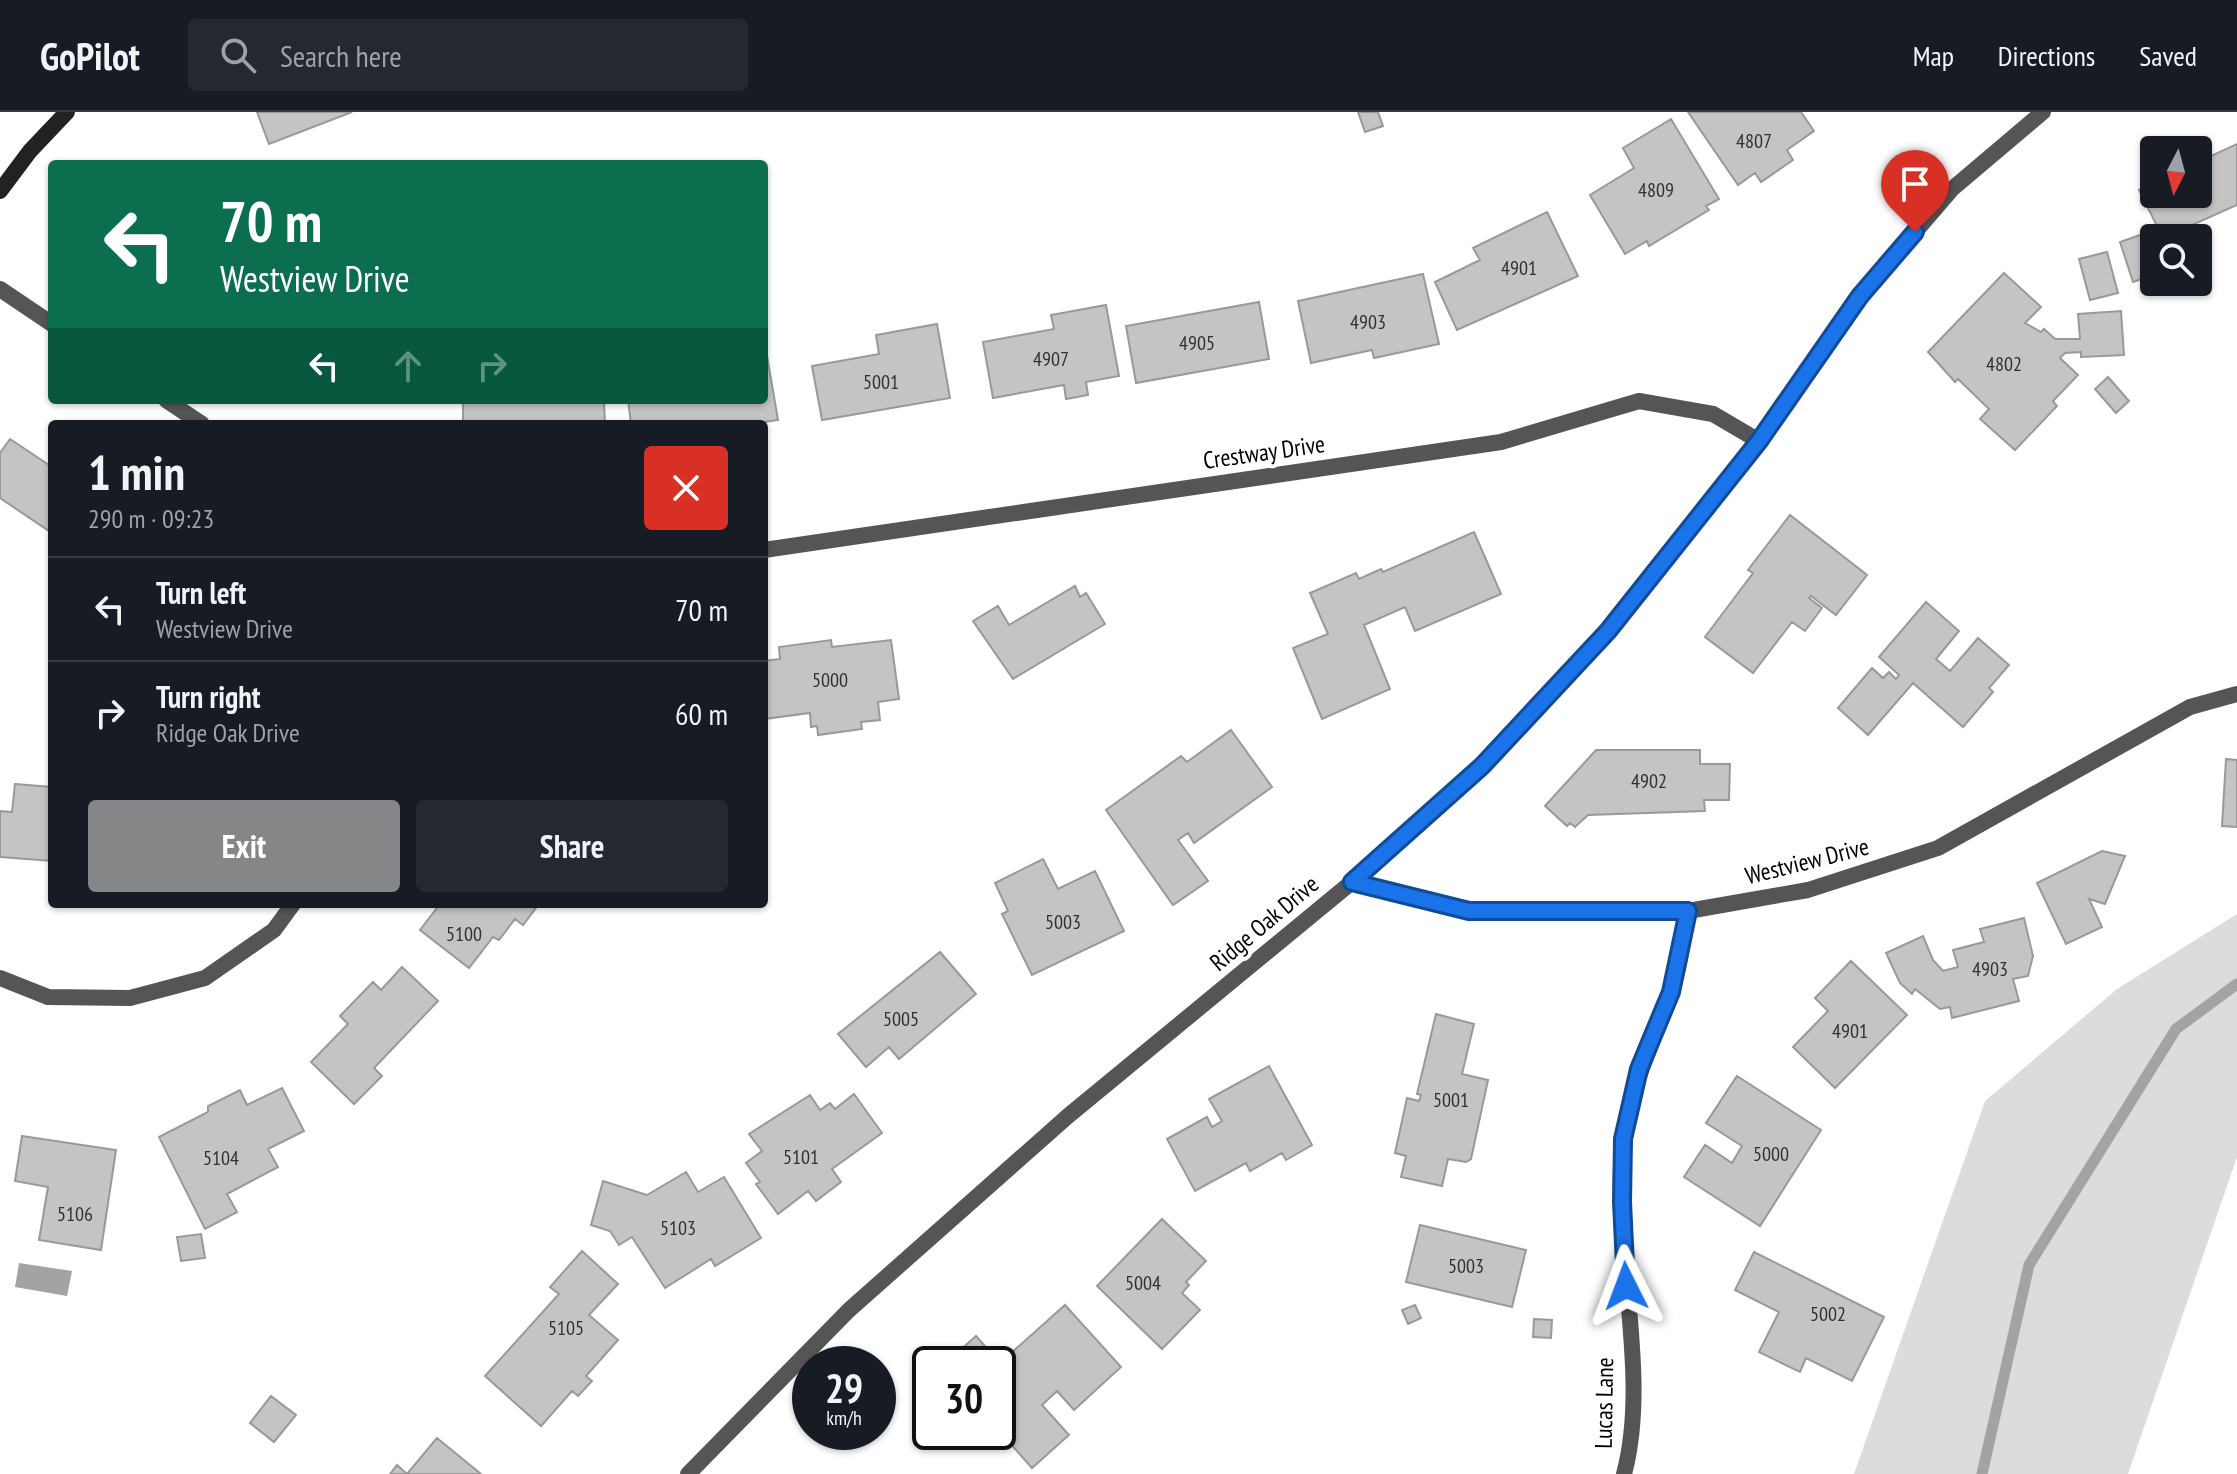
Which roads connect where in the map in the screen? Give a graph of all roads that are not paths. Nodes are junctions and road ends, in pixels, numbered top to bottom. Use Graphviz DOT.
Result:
graph roads {
  1 [pos="67,112"];
  2 [pos="2043,112"];
  3 [pos="0,191"];
  4 [pos="0,289"];
  5 [pos="48,321"];
  6 [pos="172,404"];
  7 [pos="196,420"];
  8 [pos="1759,441"];
  9 [pos="768,549"];
  10 [pos="2237,694"];
  11 [pos="1352,882"];
  12 [pos="290,908"];
  13 [pos="1688,911"];
  14 [pos="0,978"];
  15 [pos="688,1474"];
  16 [pos="1624,1474"];
  1 -- 3 [label="street"];
  2 -- 8 [label="street, Ridge Oak Drive"];
  4 -- 5 [label="street"];
  6 -- 7 [label="street"];
  8 -- 9 [label="street, Crestway Drive"];
  8 -- 11 [label="street, Ridge Oak Drive"];
  10 -- 13 [label="street, Westview Drive"];
  11 -- 13 [label="street, Westview Drive"];
  11 -- 15 [label="street, Ridge Oak Drive"];
  12 -- 14 [label="street"];
  13 -- 16 [label="street, Lucas Lane"];
}
